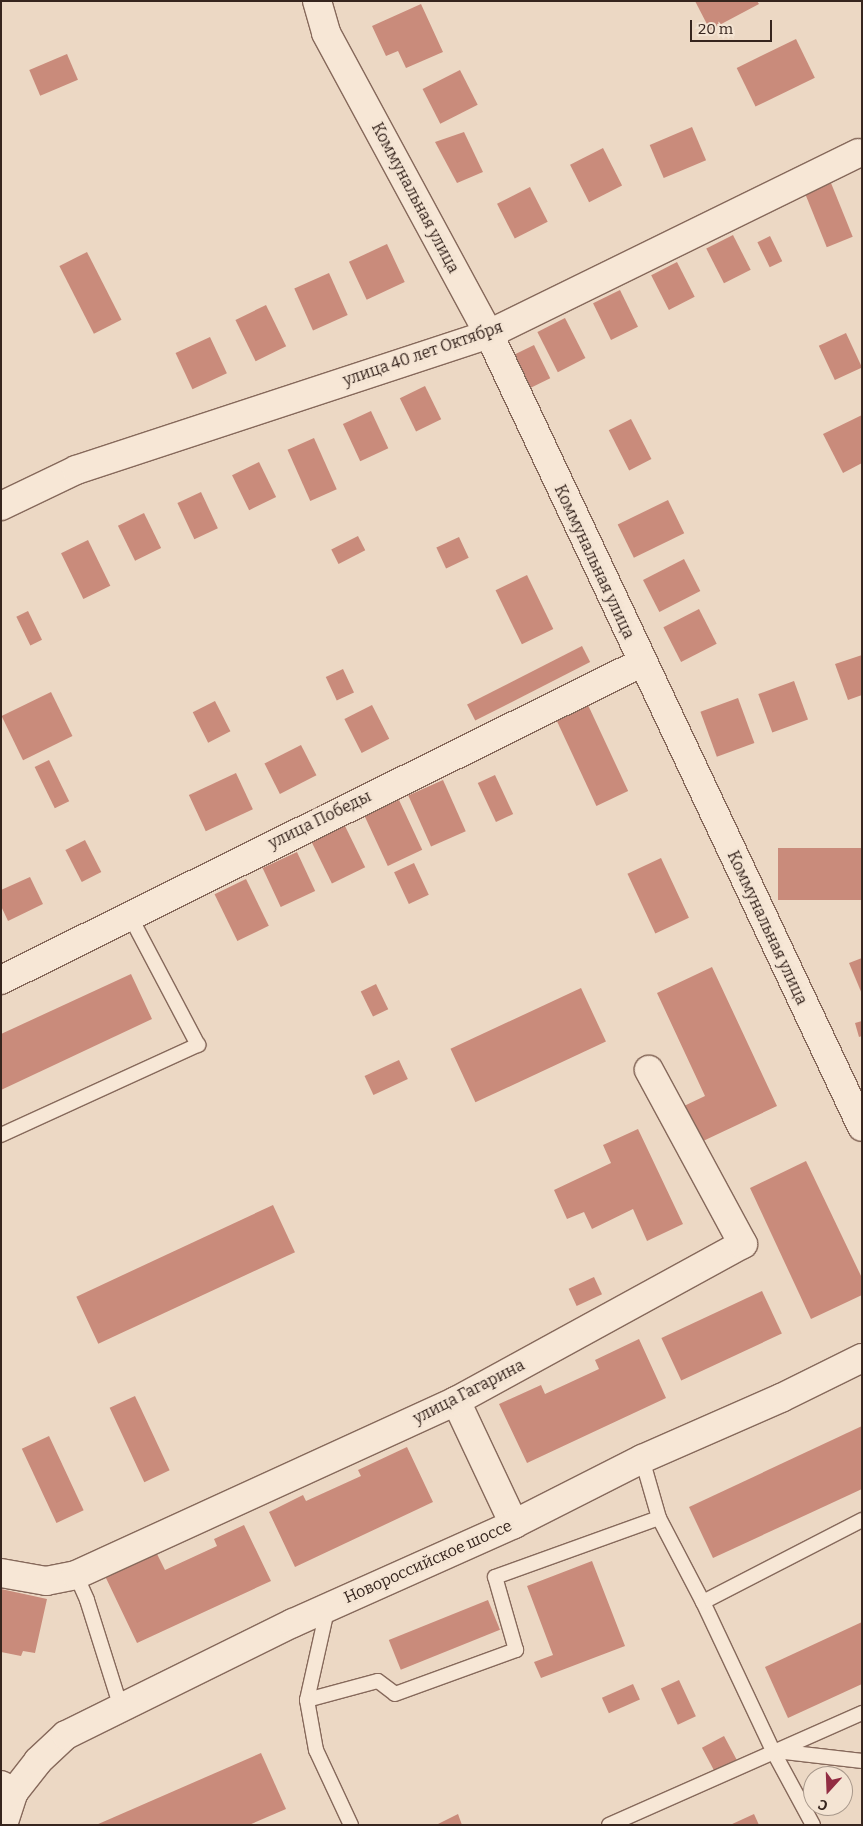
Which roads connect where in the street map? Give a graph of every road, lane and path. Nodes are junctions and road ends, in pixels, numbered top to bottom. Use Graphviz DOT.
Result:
graph roads {
  1 [pos="317,1"];
  2 [pos="860,153"];
  3 [pos="489,334"];
  4 [pos="1,506"];
  5 [pos="641,663"];
  6 [pos="131,918"];
  7 [pos="1,980"];
  8 [pos="649,1070"];
  9 [pos="862,1128"];
  10 [pos="1,1134"];
  11 [pos="862,1358"];
  12 [pos="456,1401"];
  13 [pos="642,1460"];
  14 [pos="659,1518"];
  15 [pos="862,1520"];
  16 [pos="514,1524"];
  17 [pos="1,1573"];
  18 [pos="76,1575"];
  19 [pos="703,1602"];
  20 [pos="328,1606"];
  21 [pos="307,1700"];
  22 [pos="121,1708"];
  23 [pos="862,1714"];
  24 [pos="773,1751"];
  25 [pos="862,1761"];
  26 [pos="8,1789"];
  27 [pos="3,1825"];
  28 [pos="351,1825"];
  29 [pos="609,1825"];
  30 [pos="813,1825"];
  1 -- 3 [label="street, Коммунальная улица"];
  2 -- 3 [label="street, улица 40 лет Октября"];
  3 -- 4 [label="street, улица 40 лет Октября"];
  3 -- 5 [label="street, Коммунальная улица"];
  5 -- 6 [label="street, улица Победы"];
  5 -- 9 [label="street, Коммунальная улица"];
  6 -- 7 [label="street, улица Победы"];
  6 -- 10 [label="lane"];
  8 -- 12 [label="street, улица Гагарина"];
  11 -- 13 [label="street, Новороссийское шоссе"];
  12 -- 16 [label="street"];
  12 -- 18 [label="street, улица Гагарина"];
  13 -- 14 [label="lane"];
  13 -- 16 [label="street, Новороссийское шоссе"];
  14 -- 19 [label="lane"];
  14 -- 21 [label="lane"];
  15 -- 19 [label="lane"];
  16 -- 20 [label="street, Новороссийское шоссе"];
  17 -- 18 [label="street, улица Гагарина"];
  18 -- 22 [label="lane"];
  19 -- 24 [label="lane"];
  20 -- 21 [label="lane"];
  20 -- 22 [label="street, Новороссийское шоссе"];
  21 -- 28 [label="lane"];
  22 -- 26 [label="street, Новороссийское шоссе"];
  23 -- 24 [label="lane"];
  24 -- 25 [label="lane"];
  24 -- 29 [label="lane"];
  24 -- 30 [label="lane"];
  26 -- 27 [label="street"];
}
